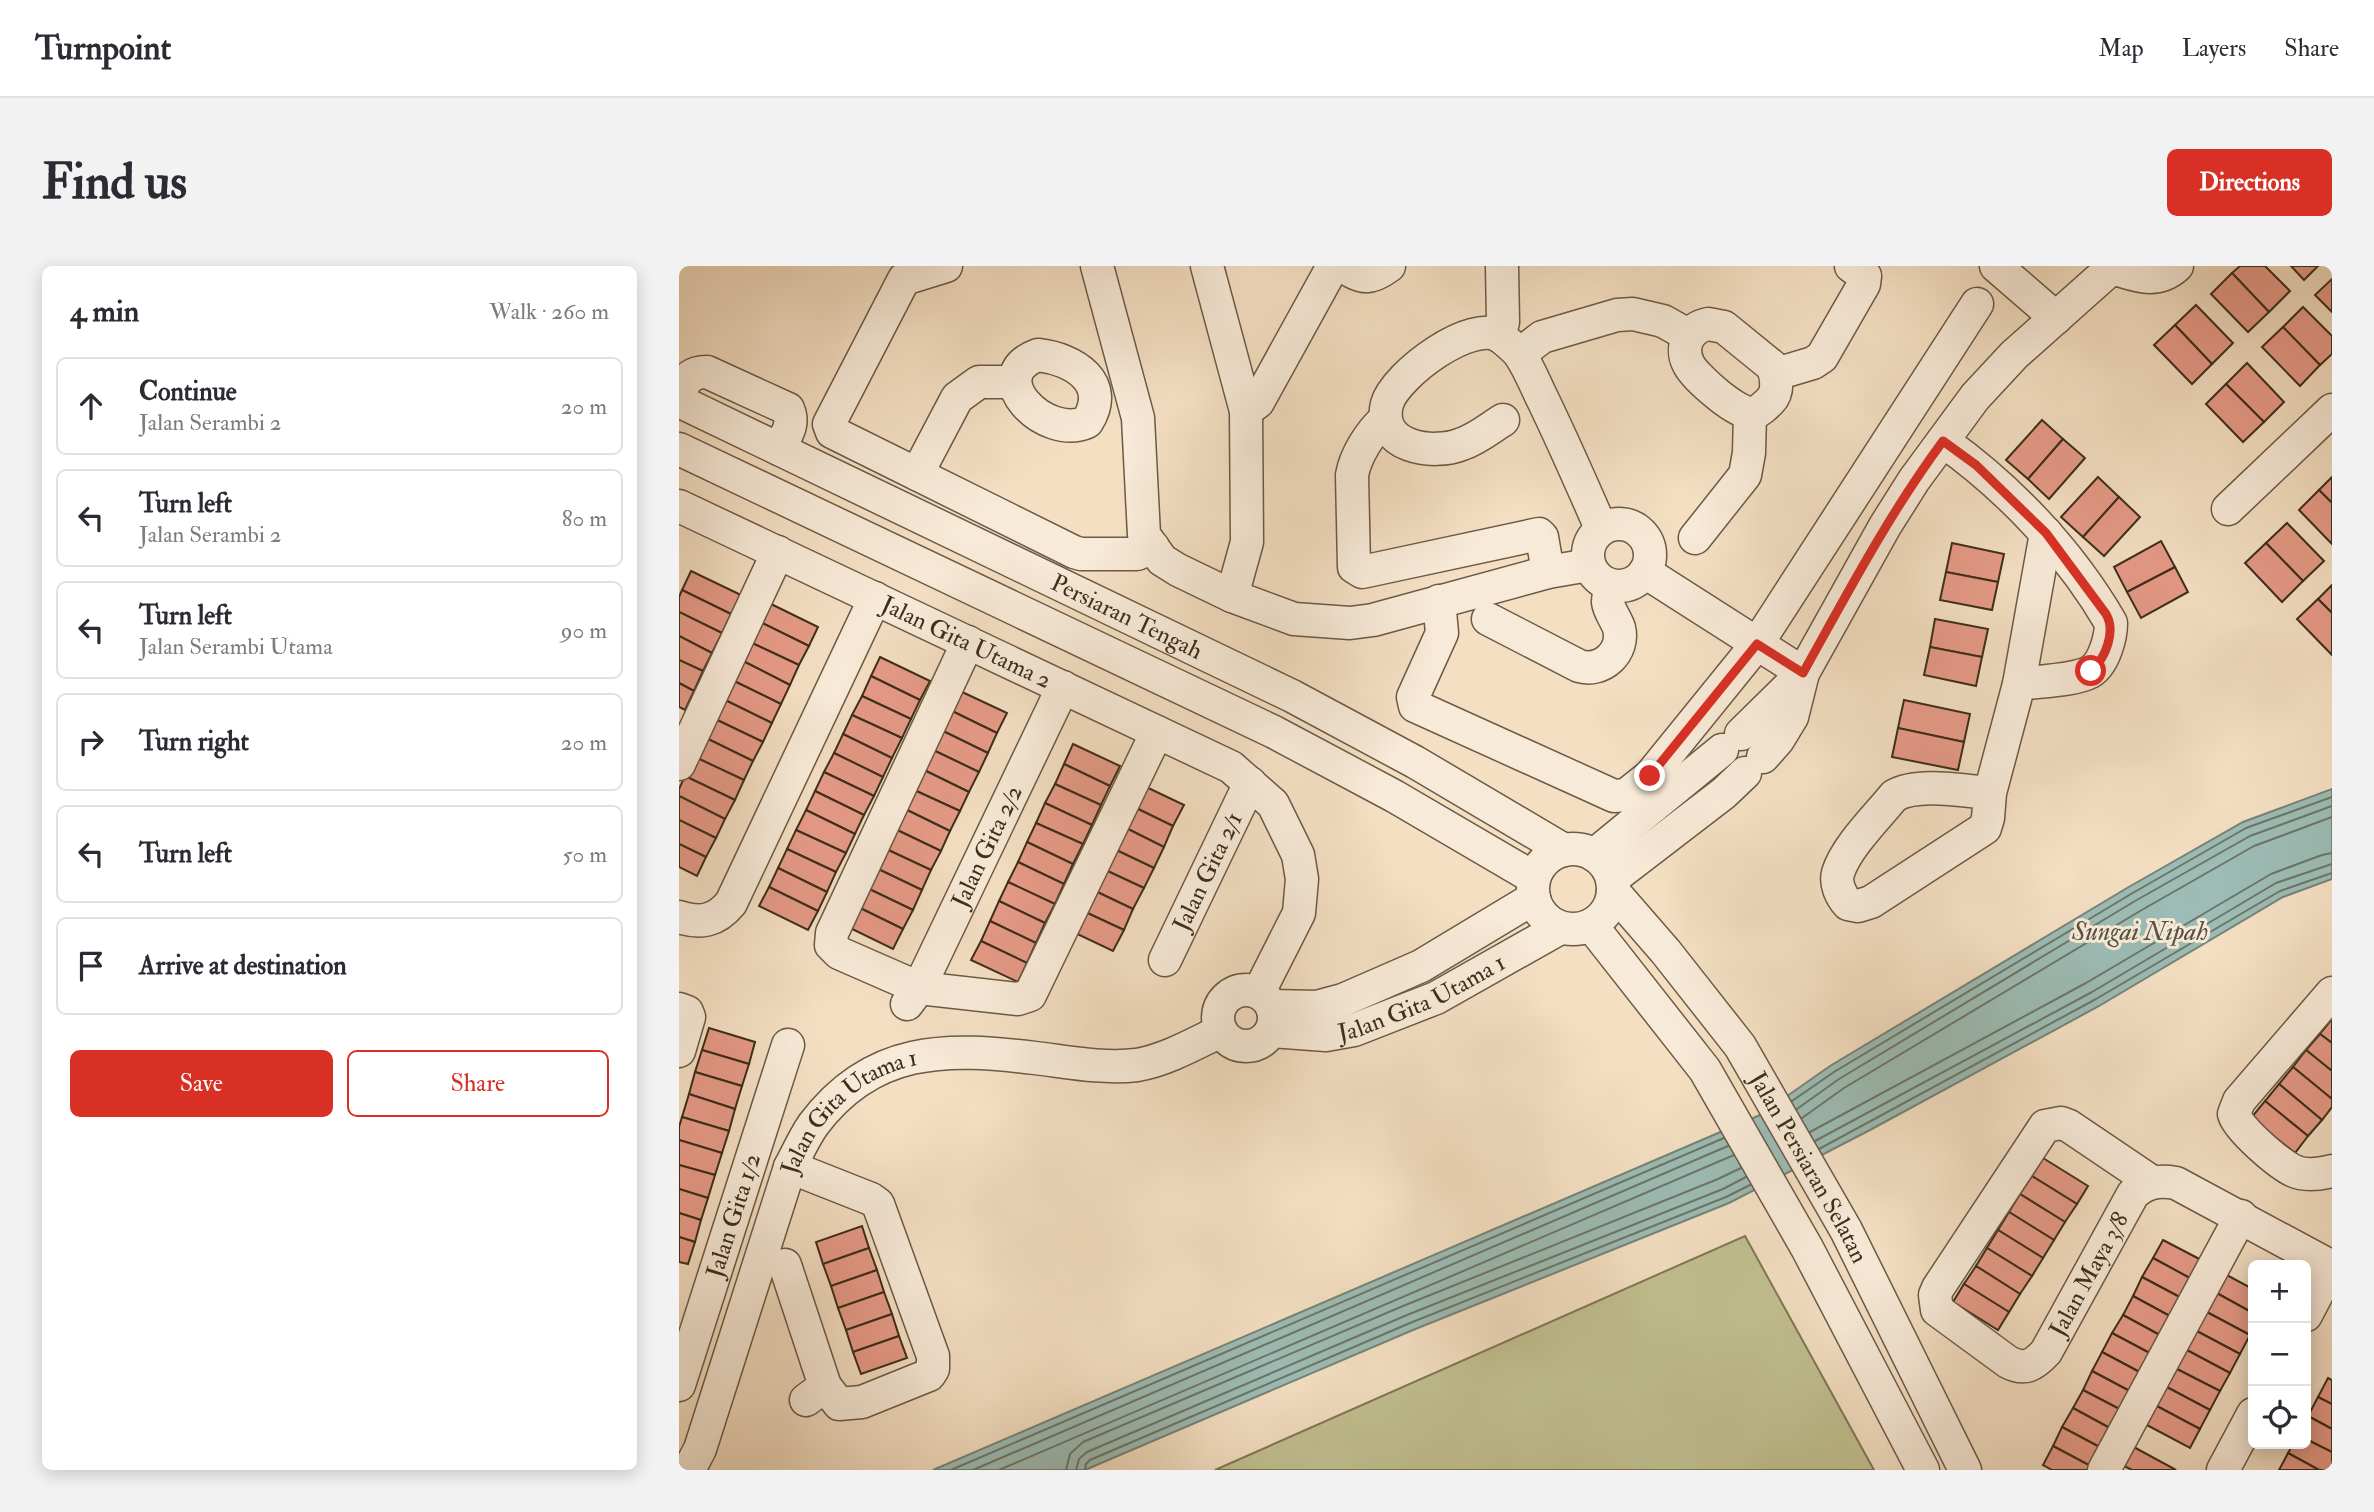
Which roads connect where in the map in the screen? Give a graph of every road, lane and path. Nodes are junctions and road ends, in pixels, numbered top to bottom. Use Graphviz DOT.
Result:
graph roads {
  1 [pos="946,266"];
  2 [pos="1097,266"];
  3 [pos="1207,266"];
  4 [pos="1333,266"];
  5 [pos="1343,266"];
  6 [pos="1389,266"];
  7 [pos="1502,266"];
  8 [pos="1996,266"];
  9 [pos="2177,266"];
  10 [pos="2113,267"];
  11 [pos="1858,275"];
  12 [pos="1977,304"];
  13 [pos="2056,318"];
  14 [pos="1688,335"];
  15 [pos="1509,345"];
  16 [pos="1776,374"];
  17 [pos="1015,382"];
  18 [pos="679,392"];
  19 [pos="679,401"];
  20 [pos="2332,410"];
  21 [pos="1246,411"];
  22 [pos="1750,414"];
  23 [pos="1090,418"];
  24 [pos="1138,418"];
  25 [pos="1385,419"];
  26 [pos="1503,420"];
  27 [pos="1943,441"];
  28 [pos="679,449"];
  29 [pos="779,449"];
  30 [pos="917,474"];
  31 [pos="679,506"];
  32 [pos="2228,509"];
  33 [pos="1601,528"];
  34 [pos="2046,533"];
  35 [pos="1695,538"];
  36 [pos="1153,547"];
  37 [pos="778,552"];
  38 [pos="1548,572"];
  39 [pos="1644,572"];
  40 [pos="1601,575"];
  41 [pos="1232,596"];
  42 [pos="875,598"];
  43 [pos="1439,601"];
  44 [pos="1488,620"];
  45 [pos="968,642"];
  46 [pos="1757,644"];
  47 [pos="1803,673"];
  48 [pos="2019,684"];
  49 [pos="1063,687"];
  50 [pos="1157,732"];
  51 [pos="679,764"];
  52 [pos="1250,783"];
  53 [pos="1990,793"];
  54 [pos="1564,850"];
  55 [pos="1606,875"];
  56 [pos="1534,888"];
  57 [pos="694,919"];
  58 [pos="1591,925"];
  59 [pos="1560,928"];
  60 [pos="1165,960"];
  61 [pos="2332,993"];
  62 [pos="912,996"];
  63 [pos="679,1009"];
  64 [pos="1268,1010"];
  65 [pos="1221,1031"];
  66 [pos="788,1045"];
  67 [pos="679,1051"];
  68 [pos="790,1167"];
  69 [pos="2332,1171"];
  70 [pos="2152,1182"];
  71 [pos="2241,1216"];
  72 [pos="785,1265"];
  73 [pos="2332,1267"];
  74 [pos="712,1280"];
  75 [pos="749,1298"];
  76 [pos="2311,1306"];
  77 [pos="801,1318"];
  78 [pos="679,1385"];
  79 [pos="2248,1423"];
  80 [pos="689,1470"];
  81 [pos="1923,1470"];
  82 [pos="1965,1470"];
  83 [pos="2104,1470"];
  84 [pos="2223,1470"];
  1 -- 30 [label="street"];
  2 -- 24 [label="street"];
  3 -- 21 [label="street"];
  4 -- 21 [label="street"];
  5 -- 6 [label="street"];
  7 -- 15 [label="street"];
  8 -- 13 [label="street"];
  9 -- 10 [label="street"];
  10 -- 13 [label="street"];
  11 -- 16 [label="street"];
  12 -- 46 [label="street"];
  13 -- 27 [label="street"];
  14 -- 15 [label="street"];
  14 -- 16 [label="street"];
  14 -- 22 [label="street"];
  15 -- 25 [label="street"];
  15 -- 33 [label="street"];
  16 -- 22 [label="street"];
  17 -- 23 [label="street"];
  17 -- 23 [label="street"];
  17 -- 30 [label="street"];
  18 -- 29 [label="street"];
  19 -- 29 [label="street, Persiaran Tengah"];
  20 -- 32 [label="street"];
  21 -- 41 [label="street"];
  22 -- 35 [label="street"];
  23 -- 24 [label="street"];
  24 -- 36 [label="street"];
  25 -- 26 [label="street"];
  25 -- 38 [label="street"];
  27 -- 34 [label="street"];
  27 -- 47 [label="street"];
  28 -- 56 [label="street, Persiaran Tengah"];
  29 -- 54 [label="street, Persiaran Tengah"];
  30 -- 36 [label="street"];
  31 -- 37 [label="street, Jalan Gita Utama 2"];
  33 -- 39 [label="street"];
  33 -- 40 [label="street"];
  34 -- 48 [label="street"];
  34 -- 48 [label="street"];
  36 -- 41 [label="street"];
  37 -- 42 [label="street, Jalan Gita Utama 2"];
  37 -- 51 [label="street"];
  38 -- 40 [label="street"];
  38 -- 43 [label="street"];
  39 -- 40 [label="street"];
  39 -- 46 [label="street"];
  40 -- 44 [label="street"];
  41 -- 43 [label="street"];
  42 -- 45 [label="street, Jalan Gita Utama 2"];
  42 -- 57 [label="street"];
  43 -- 46 [label="street"];
  45 -- 49 [label="street, Jalan Gita Utama 2"];
  45 -- 62 [label="street"];
  46 -- 47 [label="street"];
  47 -- 55 [label="street"];
  47 -- 55 [label="street"];
  48 -- 53 [label="street"];
  49 -- 50 [label="street, Jalan Gita Utama 2"];
  49 -- 62 [label="street, Jalan Gita 2/2"];
  50 -- 52 [label="street, Jalan Gita Utama 2"];
  50 -- 62 [label="street"];
  52 -- 60 [label="street, Jalan Gita 2/1"];
  52 -- 64 [label="street, Jalan Gita Utama 2"];
  53 -- 53 [label="street"];
  54 -- 55 [label="street"];
  54 -- 56 [label="street"];
  55 -- 58 [label="street"];
  55 -- 82 [label="street, Jalan Persiaran Selatan"];
  56 -- 59 [label="street"];
  56 -- 64 [label="street, Jalan Gita Utama 1"];
  58 -- 59 [label="street"];
  58 -- 81 [label="street, Jalan Persiaran Selatan"];
  59 -- 64 [label="street, Jalan Gita Utama 1"];
  61 -- 69 [label="street"];
  63 -- 67 [label="street"];
  64 -- 65 [label="street"];
  64 -- 65 [label="street"];
  65 -- 68 [label="street, Jalan Gita Utama 1"];
  66 -- 74 [label="street, Jalan Gita 1/2"];
  68 -- 75 [label="street, Jalan Gita Utama 1"];
  68 -- 77 [label="street"];
  70 -- 70 [label="street, Jalan Maya 3/8"];
  70 -- 71 [label="street"];
  71 -- 73 [label="street"];
  71 -- 83 [label="street"];
  72 -- 77 [label="street"];
  73 -- 76 [label="street"];
  74 -- 75 [label="street"];
  74 -- 78 [label="street, Jalan Gita 1/2"];
  75 -- 77 [label="street"];
  75 -- 80 [label="street, Jalan Gita Utama 1"];
  79 -- 84 [label="street"];
}
